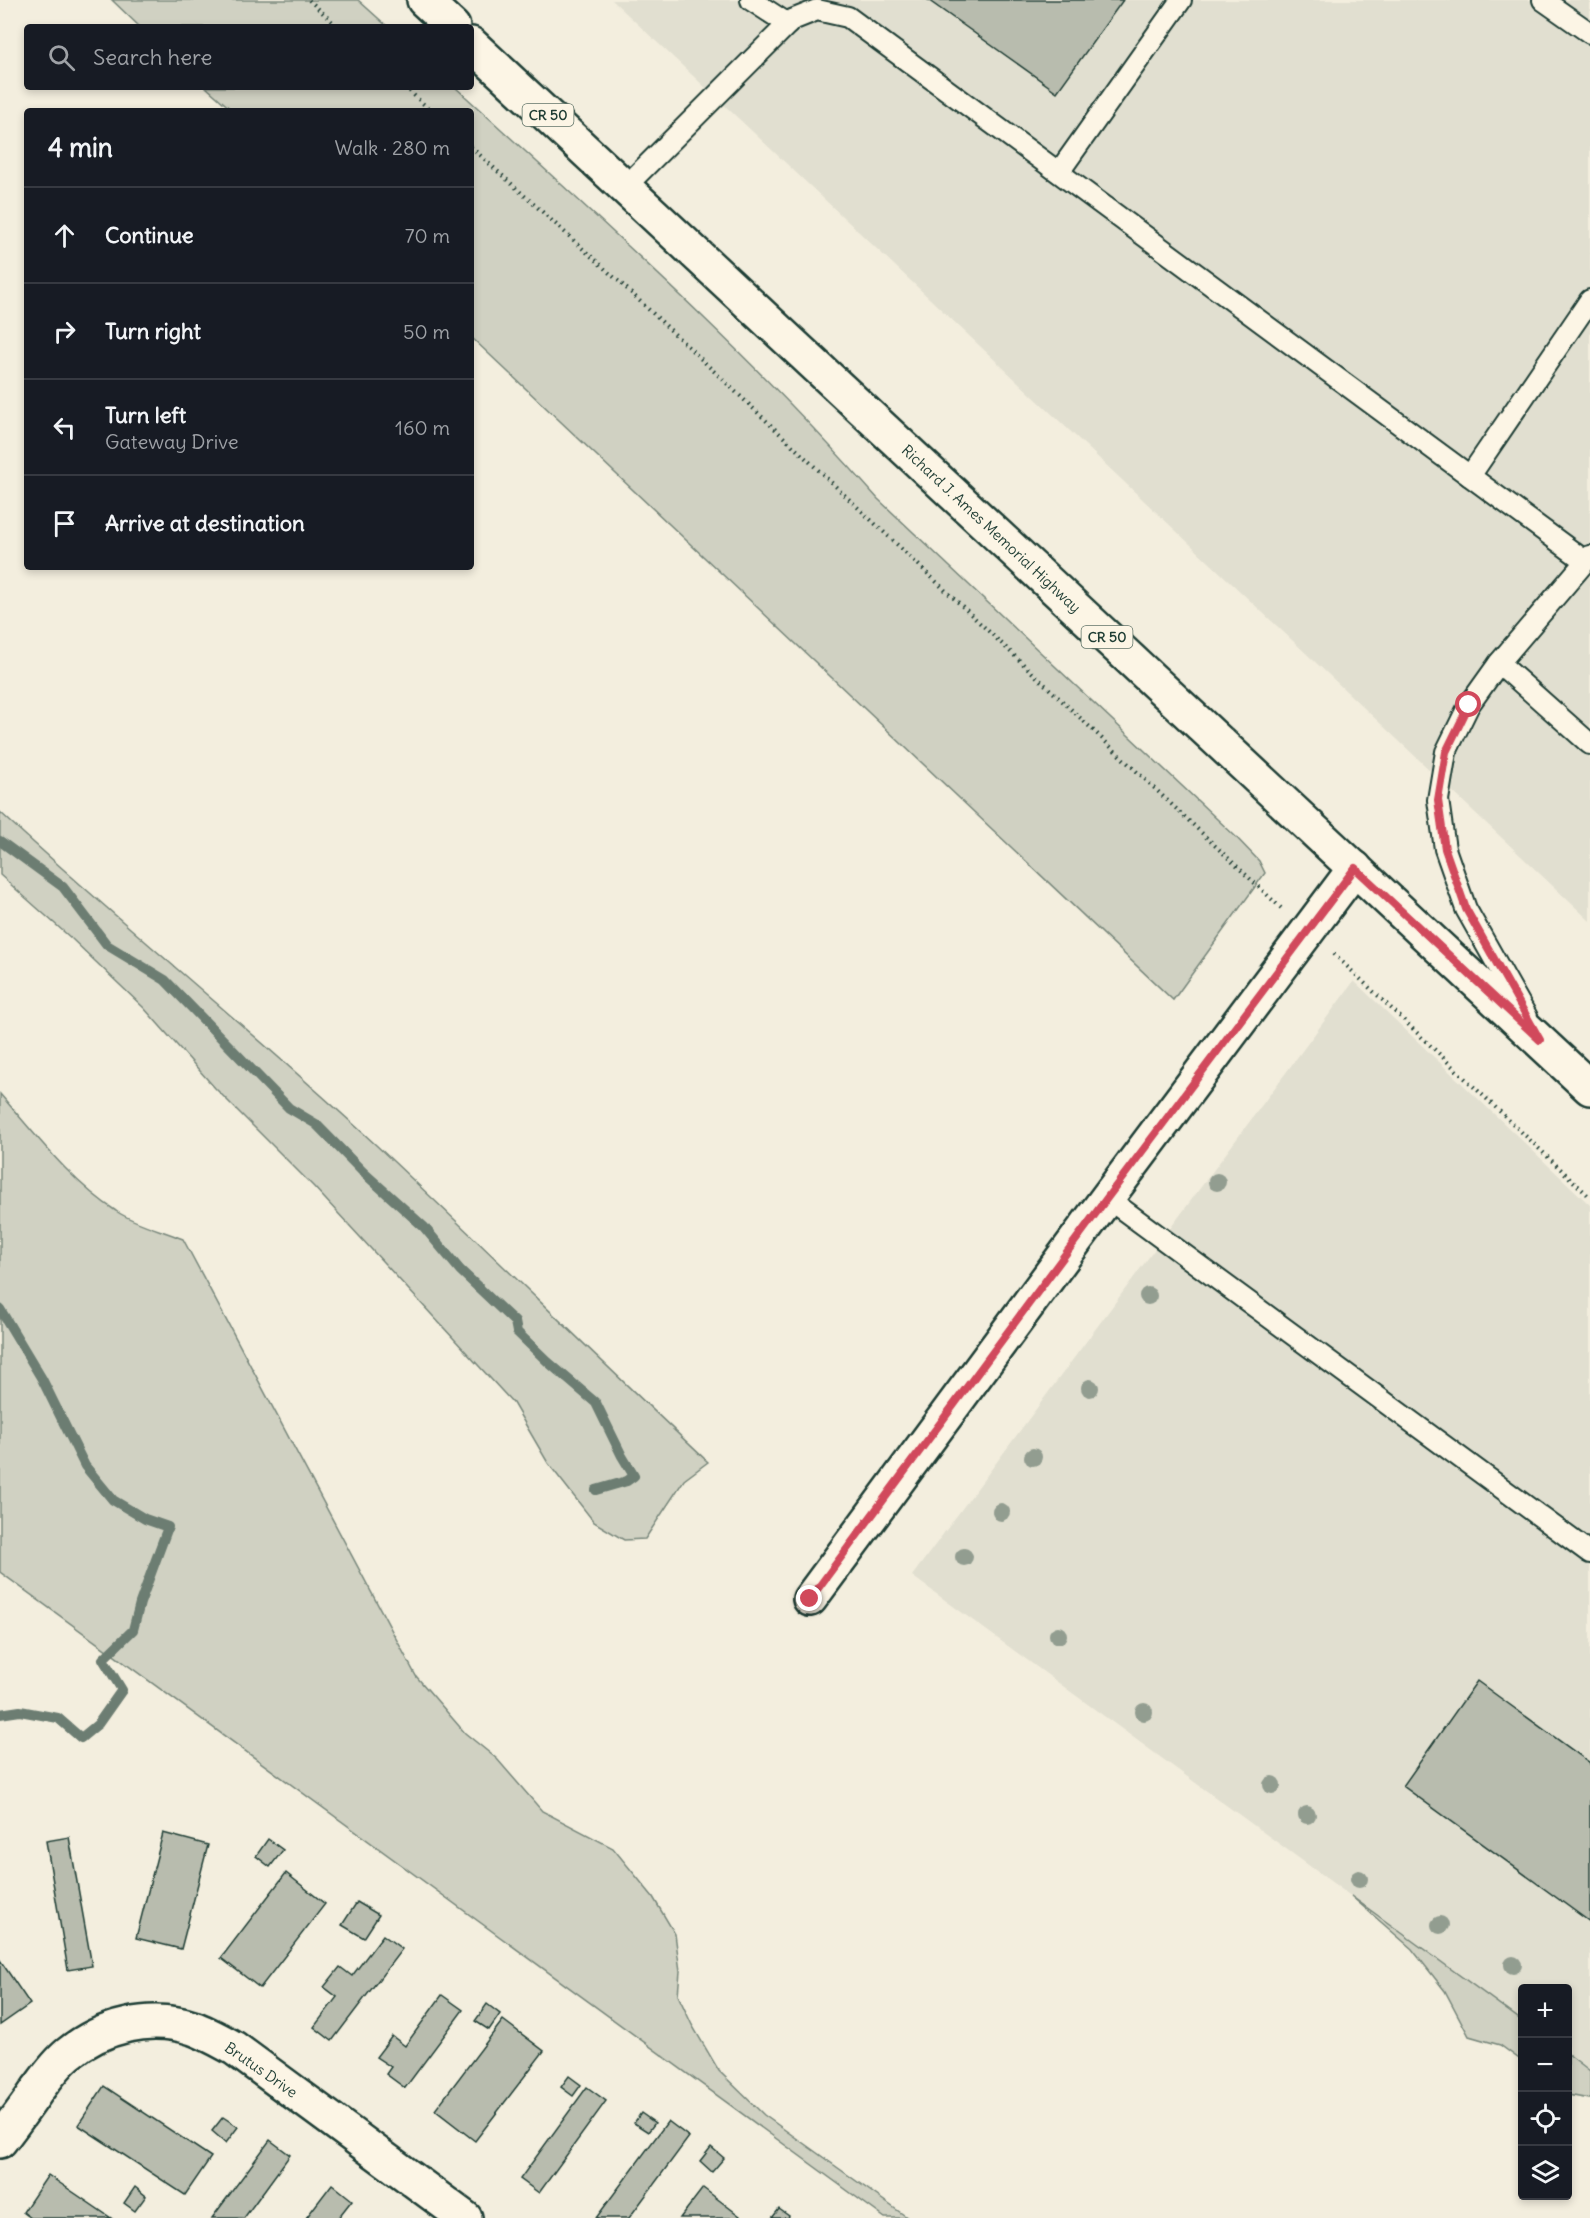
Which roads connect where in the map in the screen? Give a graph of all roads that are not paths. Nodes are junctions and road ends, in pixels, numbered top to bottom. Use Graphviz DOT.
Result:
graph roads {
  1 [pos="424,0"];
  2 [pos="751,0"];
  3 [pos="1181,0"];
  4 [pos="1543,0"];
  5 [pos="450,24"];
  6 [pos="788,24"];
  7 [pos="1590,33"];
  8 [pos="474,47"];
  9 [pos="1059,172"];
  10 [pos="625,187"];
  11 [pos="1590,300"];
  12 [pos="1470,476"];
  13 [pos="1588,559"];
  14 [pos="1499,663"];
  15 [pos="1590,744"];
  16 [pos="1355,868"];
  17 [pos="1540,1040"];
  18 [pos="1590,1088"];
  19 [pos="1107,1198"];
  20 [pos="1590,1552"];
  21 [pos="810,1599"];
  22 [pos="0,2141"];
  23 [pos="465,2218"];
  1 -- 5 [label="main road"];
  2 -- 6 [label="lane"];
  3 -- 9 [label="lane"];
  4 -- 7 [label="lane"];
  6 -- 9 [label="lane"];
  6 -- 10 [label="lane"];
  8 -- 10 [label="main road, Richard J. Ames Memorial Highway / CR 50"];
  9 -- 12 [label="lane"];
  10 -- 16 [label="main road, Richard J. Ames Memorial Highway / CR 50"];
  11 -- 12 [label="lane"];
  12 -- 13 [label="lane"];
  13 -- 14 [label="lane"];
  14 -- 15 [label="lane"];
  14 -- 17 [label="lane"];
  16 -- 17 [label="main road, Richard J. Ames Memorial Highway / CR 50"];
  16 -- 19 [label="main road"];
  17 -- 18 [label="main road, Richard J. Ames Memorial Highway / CR 50"];
  19 -- 20 [label="lane"];
  19 -- 21 [label="main road"];
  22 -- 23 [label="main road, Brutus Drive"];
}
